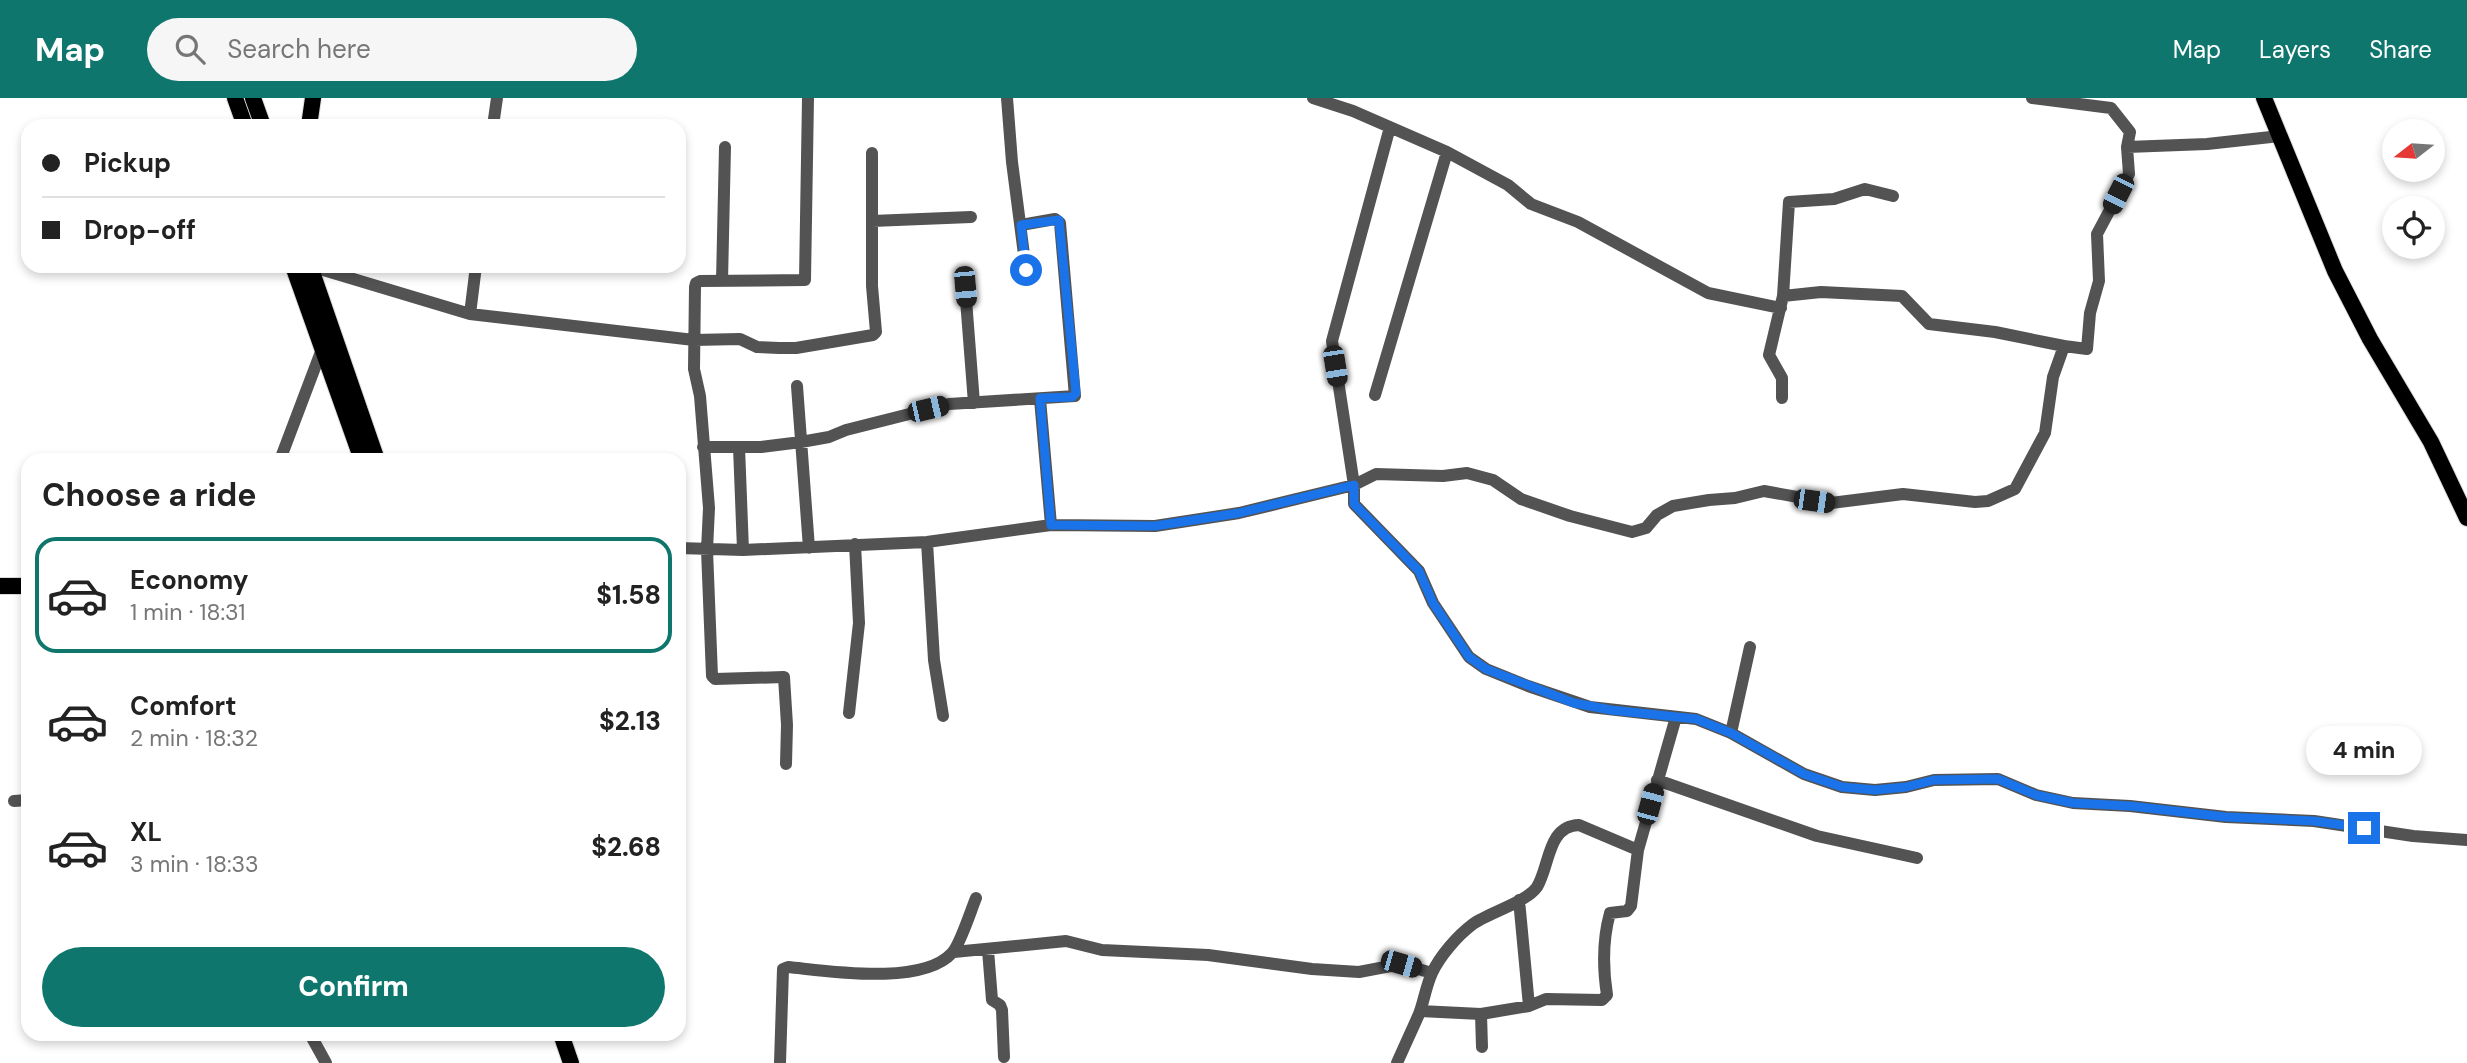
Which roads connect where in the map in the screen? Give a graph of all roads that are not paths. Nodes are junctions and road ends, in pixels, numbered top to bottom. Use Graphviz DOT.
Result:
graph roads {
  1 [pos="235,98"];
  2 [pos="253,98"];
  3 [pos="313,98"];
  4 [pos="497,98"];
  5 [pos="808,98"];
  6 [pos="1007,98"];
  7 [pos="1312,98"];
  8 [pos="2032,98"];
  9 [pos="2264,98"];
  10 [pos="242,119"];
  11 [pos="260,119"];
  12 [pos="310,119"];
  13 [pos="494,119"];
  14 [pos="1390,127"];
  15 [pos="2280,136"];
  16 [pos="725,147"];
  17 [pos="2127,147"];
  18 [pos="1447,152"];
  19 [pos="872,153"];
  20 [pos="1893,195"];
  21 [pos="971,217"];
  22 [pos="872,221"];
  23 [pos="1021,225"];
  24 [pos="1026,270"];
  25 [pos="295,273"];
  26 [pos="312,273"];
  27 [pos="333,273"];
  28 [pos="475,273"];
  29 [pos="722,281"];
  30 [pos="965,287"];
  31 [pos="1782,302"];
  32 [pos="470,314"];
  33 [pos="694,340"];
  34 [pos="2064,346"];
  35 [pos="322,349"];
  36 [pos="797,386"];
  37 [pos="1375,395"];
  38 [pos="1040,398"];
  39 [pos="1782,398"];
  40 [pos="974,402"];
  41 [pos="802,442"];
  42 [pos="703,447"];
  43 [pos="739,447"];
  44 [pos="283,453"];
  45 [pos="359,453"];
  46 [pos="375,453"];
  47 [pos="1354,485"];
  48 [pos="2467,518"];
  49 [pos="1051,525"];
  50 [pos="927,542"];
  51 [pos="855,544"];
  52 [pos="686,548"];
  53 [pos="809,548"];
  54 [pos="708,550"];
  55 [pos="743,550"];
  56 [pos="0,586"];
  57 [pos="21,586"];
  58 [pos="1750,647"];
  59 [pos="849,713"];
  60 [pos="943,716"];
  61 [pos="1676,717"];
  62 [pos="1731,733"];
  63 [pos="786,764"];
  64 [pos="1657,780"];
  65 [pos="21,800"];
  66 [pos="14,801"];
  67 [pos="2467,840"];
  68 [pos="1638,850"];
  69 [pos="1917,858"];
  70 [pos="976,898"];
  71 [pos="1519,901"];
  72 [pos="988,950"];
  73 [pos="954,952"];
  74 [pos="1432,973"];
  75 [pos="1530,1006"];
  76 [pos="1420,1011"];
  77 [pos="1481,1014"];
  78 [pos="314,1041"];
  79 [pos="563,1041"];
  80 [pos="1482,1047"];
  81 [pos="1004,1057"];
  82 [pos="327,1063"];
  83 [pos="571,1063"];
  84 [pos="779,1063"];
  85 [pos="1397,1063"];
  1 -- 10 [label="main road"];
  2 -- 11 [label="main road"];
  3 -- 12 [label="main road"];
  4 -- 13 [label="street"];
  5 -- 29 [label="street"];
  6 -- 23 [label="street"];
  7 -- 14 [label="street"];
  8 -- 17 [label="street"];
  9 -- 15 [label="main road"];
  14 -- 18 [label="street"];
  14 -- 47 [label="street"];
  15 -- 17 [label="street"];
  15 -- 48 [label="main road"];
  16 -- 29 [label="street"];
  17 -- 34 [label="street"];
  18 -- 31 [label="street"];
  18 -- 37 [label="street"];
  19 -- 22 [label="street"];
  20 -- 31 [label="street"];
  21 -- 22 [label="street"];
  22 -- 33 [label="street"];
  23 -- 24 [label="street"];
  23 -- 38 [label="street"];
  25 -- 35 [label="main road"];
  26 -- 46 [label="main road"];
  27 -- 32 [label="street"];
  28 -- 32 [label="street"];
  29 -- 33 [label="street"];
  30 -- 40 [label="street"];
  31 -- 34 [label="street"];
  31 -- 39 [label="street"];
  32 -- 33 [label="street"];
  33 -- 42 [label="street"];
  34 -- 47 [label="street"];
  35 -- 44 [label="street"];
  35 -- 45 [label="main road"];
  36 -- 41 [label="street"];
  38 -- 40 [label="street"];
  38 -- 49 [label="street"];
  40 -- 41 [label="street"];
  41 -- 43 [label="street"];
  41 -- 53 [label="street"];
  42 -- 43 [label="street"];
  42 -- 54 [label="street"];
  43 -- 55 [label="street"];
  47 -- 49 [label="street"];
  47 -- 61 [label="street"];
  49 -- 50 [label="street"];
  50 -- 51 [label="street"];
  50 -- 60 [label="street"];
  51 -- 53 [label="street"];
  51 -- 59 [label="street"];
  52 -- 54 [label="street"];
  53 -- 55 [label="street"];
  54 -- 55 [label="street"];
  54 -- 63 [label="street"];
  56 -- 57 [label="main road"];
  58 -- 62 [label="street"];
  61 -- 62 [label="street"];
  61 -- 64 [label="street"];
  62 -- 67 [label="street"];
  64 -- 68 [label="street"];
  64 -- 69 [label="street"];
  65 -- 66 [label="street"];
  68 -- 71 [label="street"];
  68 -- 75 [label="street"];
  70 -- 73 [label="street"];
  71 -- 74 [label="street"];
  71 -- 75 [label="street"];
  72 -- 73 [label="street"];
  72 -- 74 [label="street"];
  72 -- 81 [label="street"];
  73 -- 84 [label="street"];
  74 -- 76 [label="street"];
  75 -- 77 [label="street"];
  76 -- 77 [label="street"];
  76 -- 85 [label="street"];
  77 -- 80 [label="street"];
  78 -- 82 [label="street"];
  79 -- 83 [label="main road"];
}
